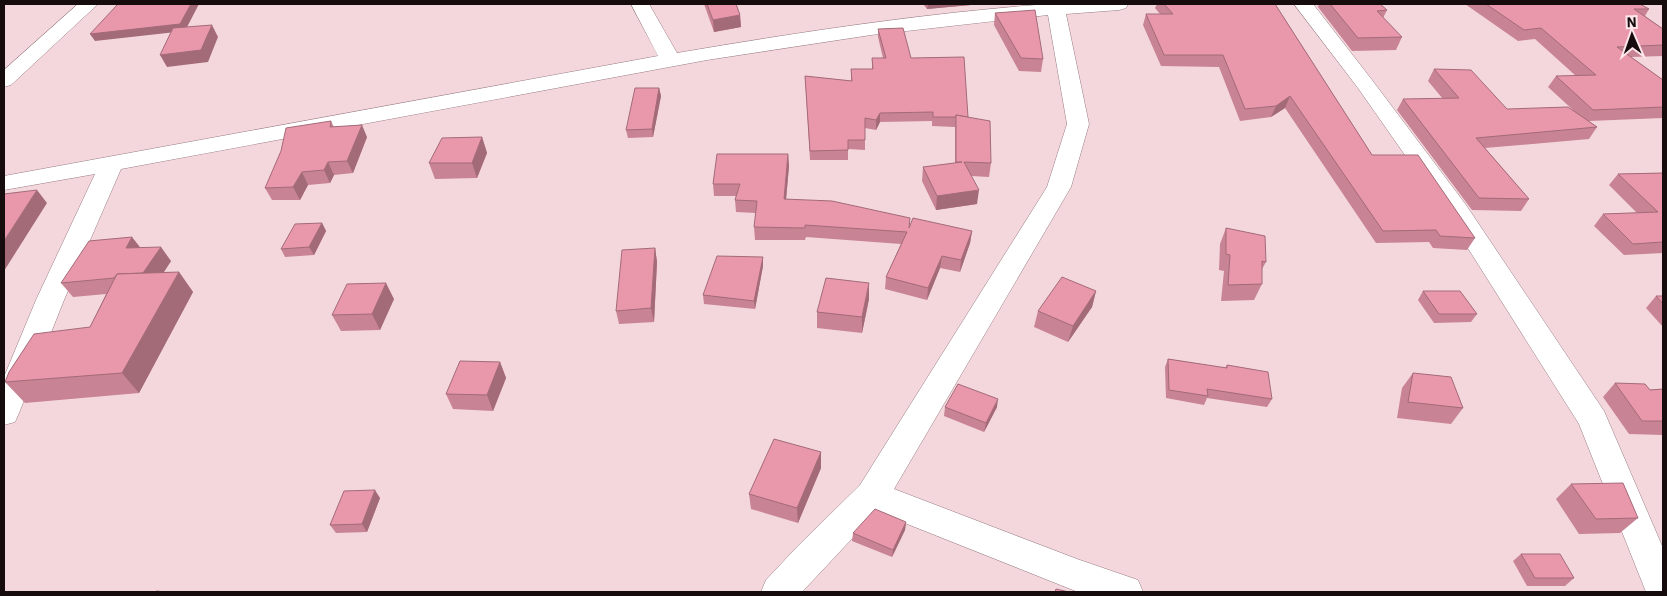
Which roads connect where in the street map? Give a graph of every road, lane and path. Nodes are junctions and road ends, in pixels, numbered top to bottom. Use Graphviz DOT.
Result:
graph roads {
  1 [pos="90,4"];
  2 [pos="640,4"];
  3 [pos="1119,4"];
  4 [pos="1303,4"];
  5 [pos="1055,6"];
  6 [pos="670,59"];
  7 [pos="6,77"];
  8 [pos="111,164"];
  9 [pos="4,183"];
  10 [pos="4,413"];
  11 [pos="872,495"];
  12 [pos="1663,590"];
  13 [pos="779,592"];
  14 [pos="1125,592"];
  1 -- 7 [label="street"];
  2 -- 6 [label="street"];
  3 -- 5 [label="street"];
  4 -- 12 [label="street"];
  5 -- 6 [label="street"];
  5 -- 11 [label="street"];
  6 -- 8 [label="street"];
  8 -- 9 [label="street"];
  8 -- 10 [label="street"];
  11 -- 13 [label="street"];
  11 -- 14 [label="street"];
}
